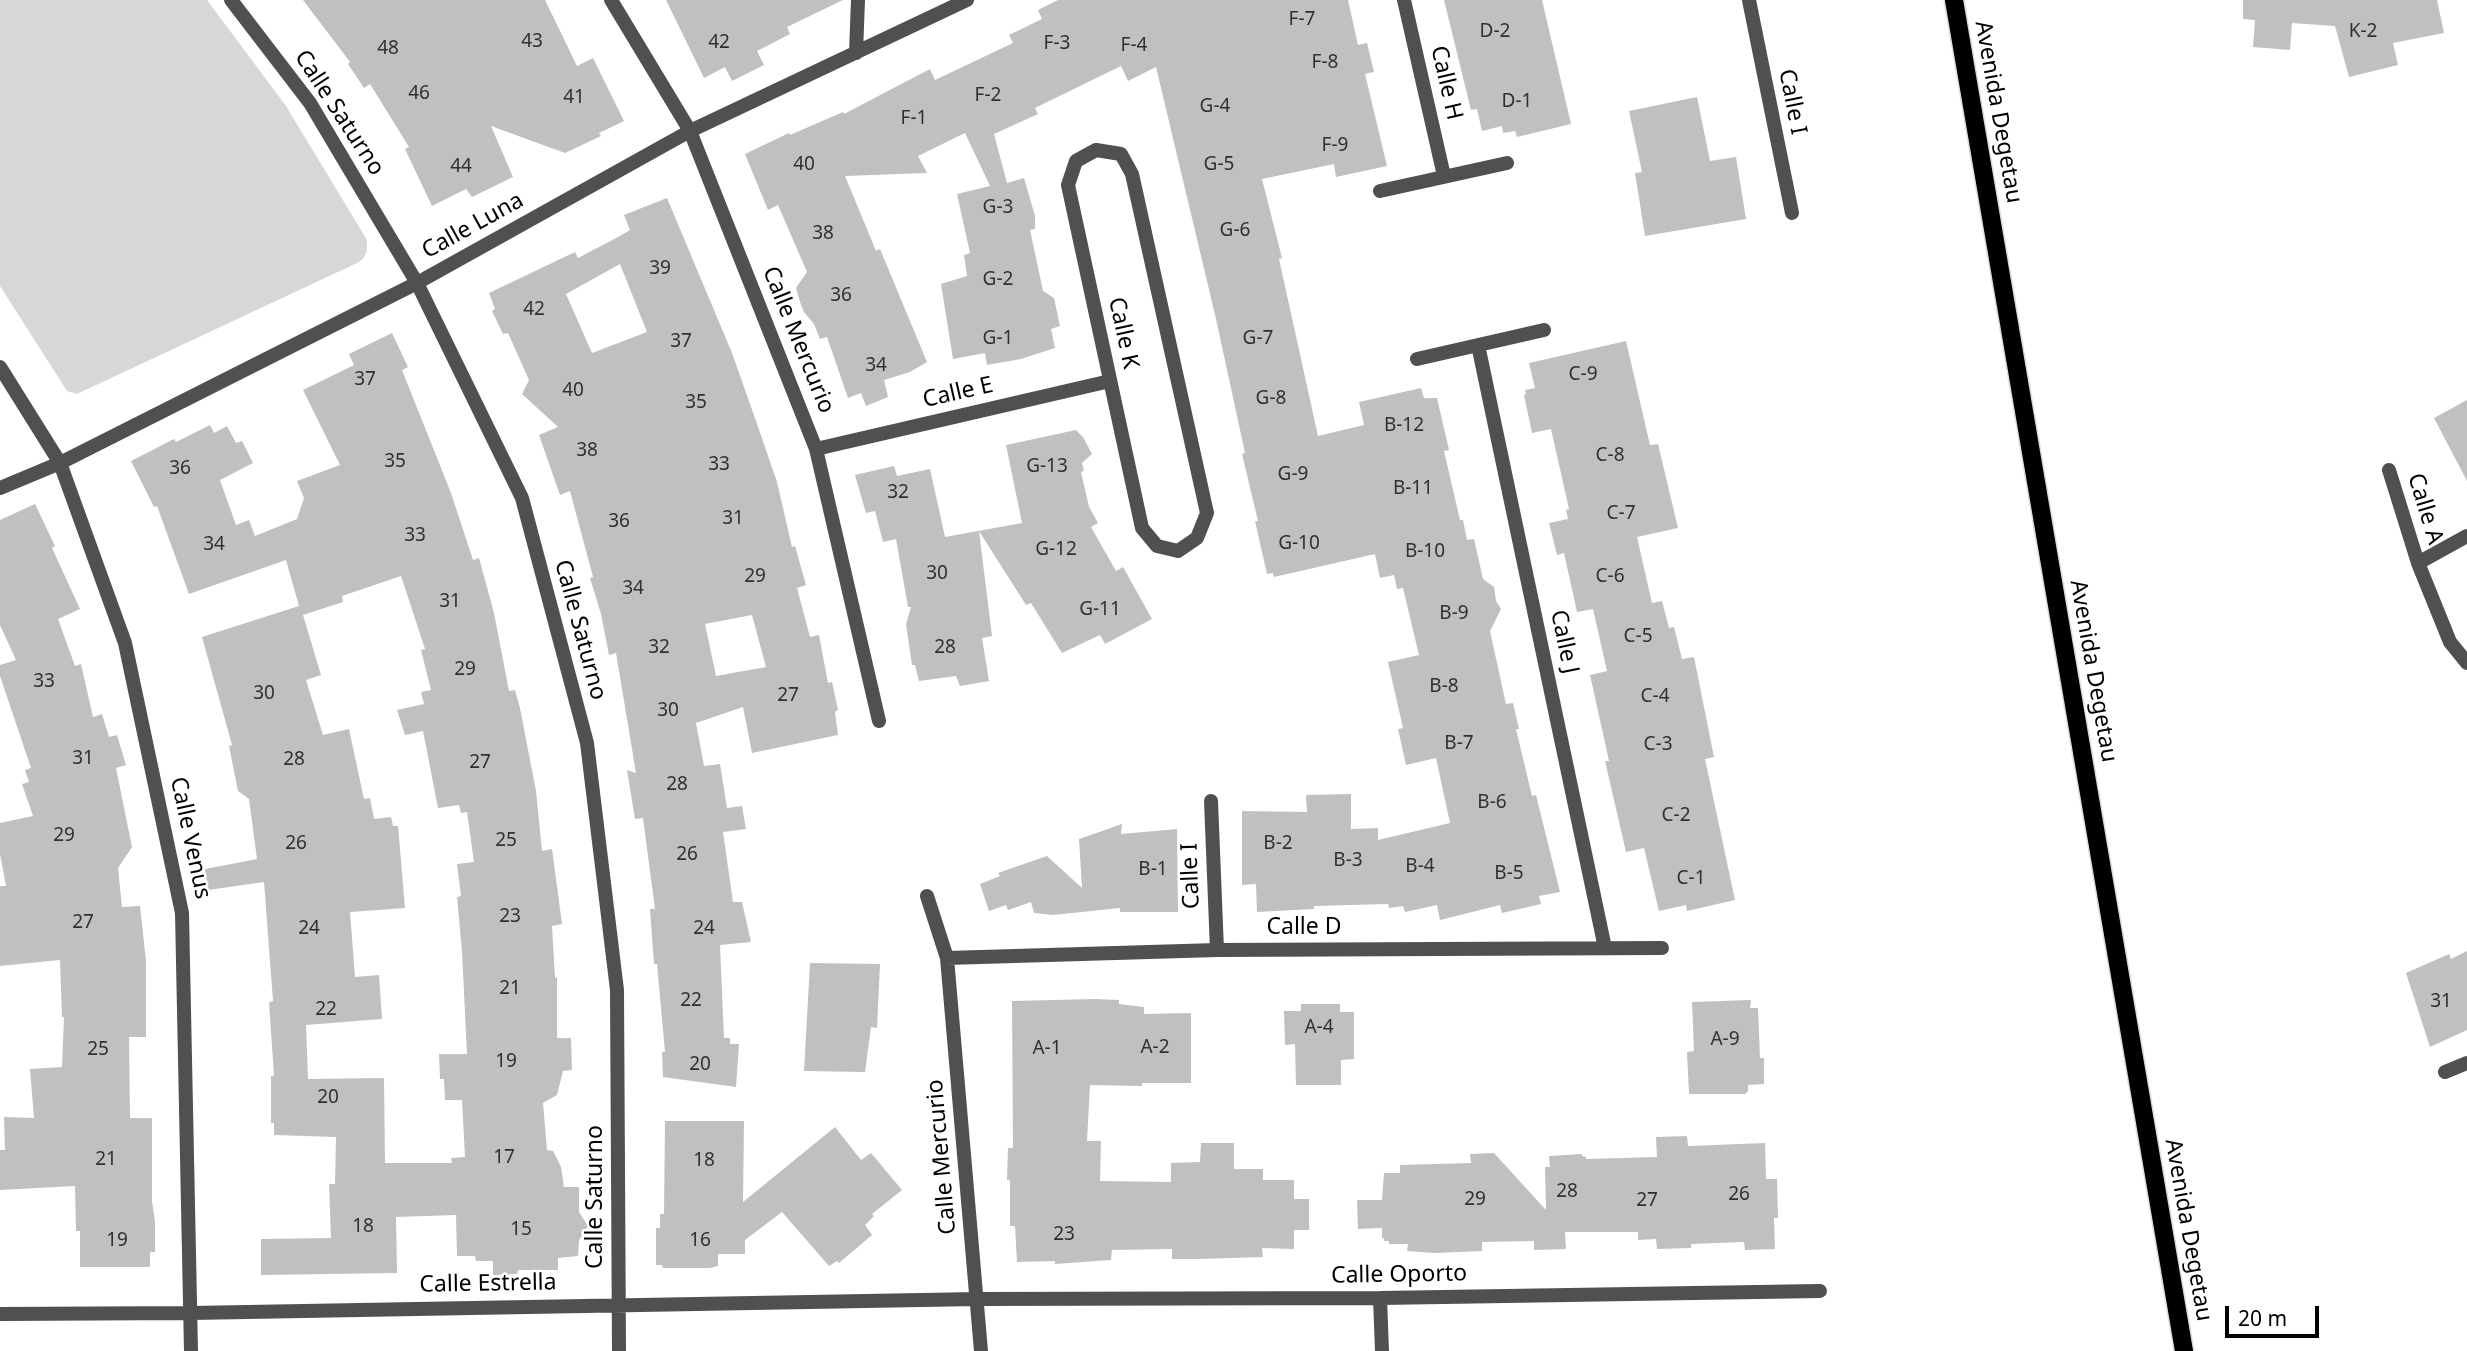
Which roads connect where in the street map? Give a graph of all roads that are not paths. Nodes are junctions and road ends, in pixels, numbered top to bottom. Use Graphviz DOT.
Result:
graph roads {
  1 [pos="231,0"];
  2 [pos="611,0"];
  3 [pos="858,0"];
  4 [pos="967,0"];
  5 [pos="1404,0"];
  6 [pos="1748,0"];
  7 [pos="1954,0"];
  8 [pos="856,53"];
  9 [pos="690,131"];
  10 [pos="1507,163"];
  11 [pos="1444,176"];
  12 [pos="1380,191"];
  13 [pos="1792,213"];
  14 [pos="417,283"];
  15 [pos="1544,330"];
  16 [pos="1478,345"];
  17 [pos="1417,359"];
  18 [pos="0,366"];
  19 [pos="1110,381"];
  20 [pos="816,449"];
  21 [pos="60,463"];
  22 [pos="2389,470"];
  23 [pos="0,488"];
  24 [pos="2467,536"];
  25 [pos="2418,563"];
  26 [pos="2467,663"];
  27 [pos="879,721"];
  28 [pos="1211,800"];
  29 [pos="927,896"];
  30 [pos="1605,948"];
  31 [pos="1662,948"];
  32 [pos="1217,950"];
  33 [pos="947,958"];
  34 [pos="2467,1063"];
  35 [pos="2445,1072"];
  36 [pos="1820,1292"];
  37 [pos="1380,1298"];
  38 [pos="978,1299"];
  39 [pos="618,1304"];
  40 [pos="191,1313"];
  41 [pos="0,1314"];
  42 [pos="191,1351"];
  43 [pos="619,1351"];
  44 [pos="981,1351"];
  45 [pos="1382,1351"];
  46 [pos="2184,1351"];
  1 -- 14 [label="street, Calle Saturno"];
  2 -- 9 [label="street, Calle Mercurio"];
  3 -- 8 [label="street"];
  4 -- 8 [label="street, Calle Luna"];
  5 -- 11 [label="street, Calle H"];
  6 -- 13 [label="street, Calle I"];
  7 -- 46 [label="main road, Avenida Degetau"];
  8 -- 9 [label="street, Calle Luna"];
  9 -- 14 [label="street, Calle Luna"];
  9 -- 20 [label="street, Calle Mercurio"];
  10 -- 11 [label="street"];
  11 -- 12 [label="street"];
  14 -- 21 [label="street, Calle Luna"];
  14 -- 39 [label="street, Calle Saturno"];
  15 -- 16 [label="street"];
  16 -- 17 [label="street"];
  16 -- 30 [label="street, Calle J"];
  18 -- 21 [label="street, Calle Venus"];
  19 -- 19 [label="street, Calle K"];
  19 -- 20 [label="street, Calle E"];
  20 -- 27 [label="street, Calle Mercurio"];
  21 -- 23 [label="street, Calle Luna"];
  21 -- 40 [label="street, Calle Venus"];
  22 -- 25 [label="street, Calle A"];
  24 -- 25 [label="street, Calle A"];
  25 -- 26 [label="street, Calle A"];
  28 -- 32 [label="street, Calle I"];
  29 -- 33 [label="street, Calle Mercurio"];
  30 -- 31 [label="street, Calle D"];
  30 -- 32 [label="street, Calle D"];
  32 -- 33 [label="street, Calle D"];
  33 -- 38 [label="street, Calle Mercurio"];
  34 -- 35 [label="street"];
  36 -- 37 [label="street, Calle Oporto"];
  37 -- 38 [label="street, Calle Oporto"];
  37 -- 45 [label="street"];
  38 -- 39 [label="street, Calle Estrella"];
  38 -- 44 [label="street, Calle Mercurio"];
  39 -- 40 [label="street, Calle Estrella"];
  39 -- 43 [label="street, Calle Saturno"];
  40 -- 41 [label="street, Calle Estrella"];
  40 -- 42 [label="street, Calle Venus"];
}
